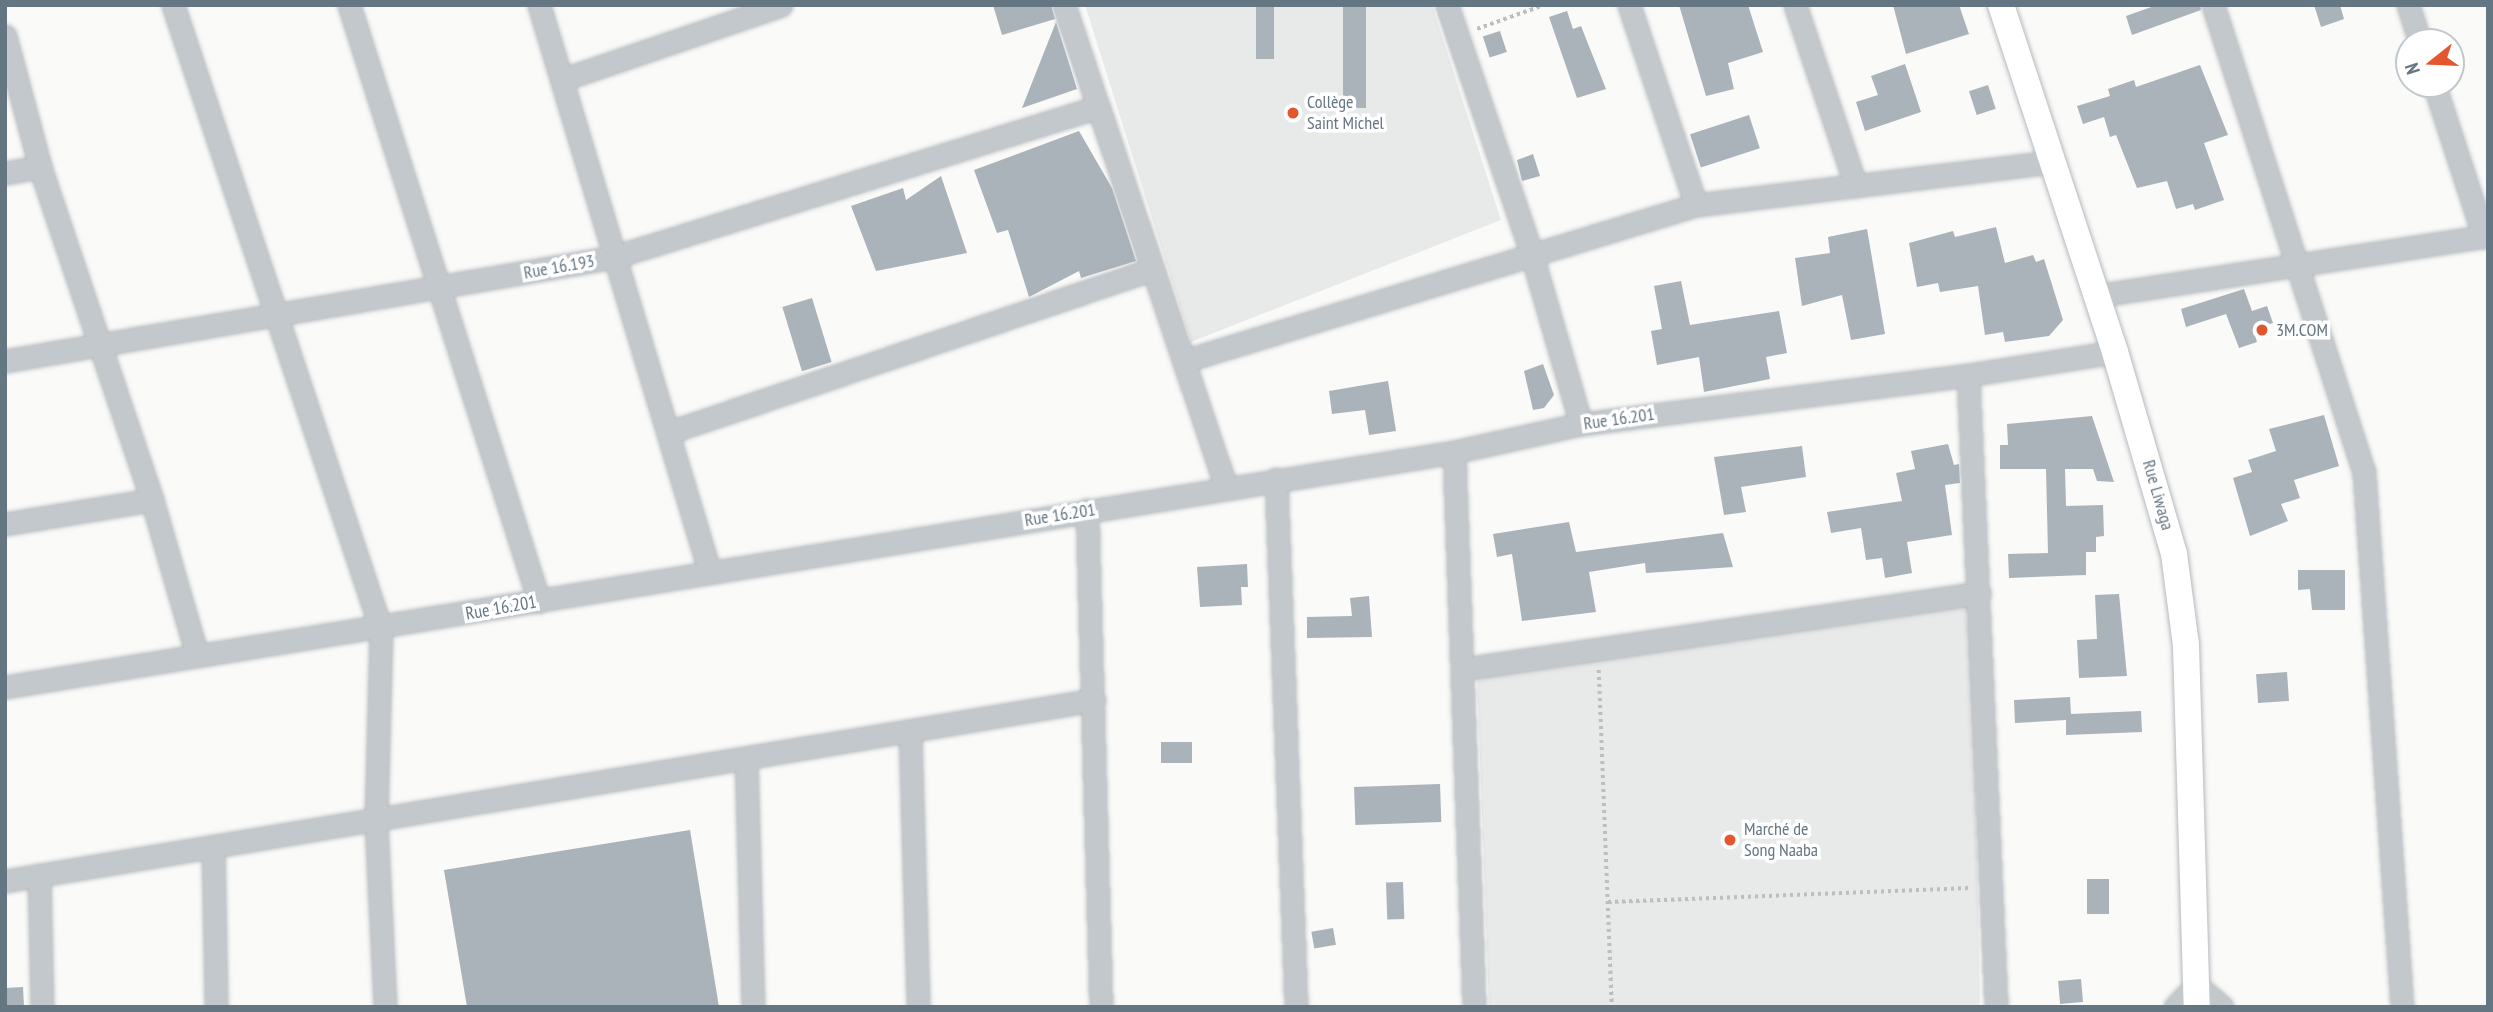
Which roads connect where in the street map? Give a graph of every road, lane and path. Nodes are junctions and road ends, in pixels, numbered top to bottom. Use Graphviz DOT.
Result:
graph roads {
  1 [pos="173,5"];
  2 [pos="349,5"];
  3 [pos="539,5"];
  4 [pos="781,5"];
  5 [pos="1065,5"];
  6 [pos="1447,5"];
  7 [pos="1544,5"];
  8 [pos="1629,5"];
  9 [pos="1795,5"];
  10 [pos="2001,5"];
  11 [pos="2213,5"];
  12 [pos="2408,5"];
  13 [pos="2415,28"];
  14 [pos="5,36"];
  15 [pos="1457,36"];
  16 [pos="564,79"];
  17 [pos="2439,98"];
  18 [pos="1098,107"];
  19 [pos="2053,162"];
  20 [pos="40,167"];
  21 [pos="5,173"];
  22 [pos="1856,186"];
  23 [pos="1696,205"];
  24 [pos="2486,236"];
  25 [pos="1531,252"];
  26 [pos="614,257"];
  27 [pos="2299,265"];
  28 [pos="1153,269"];
  29 [pos="439,289"];
  30 [pos="2095,296"];
  31 [pos="280,318"];
  32 [pos="99,346"];
  33 [pos="2115,352"];
  34 [pos="5,361"];
  35 [pos="1184,361"];
  36 [pos="1968,375"];
  37 [pos="1581,424"];
  38 [pos="670,432"];
  39 [pos="1454,452"];
  40 [pos="1276,479"];
  41 [pos="1226,487"];
  42 [pos="152,500"];
  43 [pos="1087,510"];
  44 [pos="5,523"];
  45 [pos="710,573"];
  46 [pos="1979,593"];
  47 [pos="539,601"];
  48 [pos="380,629"];
  49 [pos="1598,647"];
  50 [pos="197,655"];
  51 [pos="1462,669"];
  52 [pos="5,687"];
  53 [pos="1094,700"];
  54 [pos="910,731"];
  55 [pos="746,758"];
  56 [pos="376,822"];
  57 [pos="213,846"];
  58 [pos="40,875"];
  59 [pos="5,881"];
  60 [pos="1993,887"];
  61 [pos="1608,902"];
  62 [pos="2197,996"];
  63 [pos="42,1007"];
  64 [pos="216,1007"];
  65 [pos="385,1007"];
  66 [pos="753,1007"];
  67 [pos="918,1007"];
  68 [pos="1101,1007"];
  69 [pos="1296,1007"];
  70 [pos="1475,1007"];
  71 [pos="1612,1007"];
  72 [pos="1996,1007"];
  73 [pos="2175,1007"];
  74 [pos="2222,1007"];
  75 [pos="2402,1007"];
  1 -- 31 [label="street"];
  2 -- 29 [label="street"];
  3 -- 16 [label="street"];
  4 -- 16 [label="street"];
  5 -- 18 [label="street"];
  6 -- 15 [label="street"];
  7 -- 15 [label="path"];
  8 -- 23 [label="street"];
  9 -- 22 [label="street"];
  10 -- 19 [label="main road, Rue Liwaga"];
  11 -- 27 [label="street"];
  12 -- 13 [label="street"];
  14 -- 20 [label="street"];
  15 -- 25 [label="street"];
  16 -- 26 [label="street"];
  17 -- 24 [label="street"];
  18 -- 26 [label="street, Rue 16.193"];
  18 -- 28 [label="street"];
  19 -- 22 [label="street"];
  19 -- 30 [label="main road, Rue Liwaga"];
  20 -- 21 [label="street"];
  20 -- 32 [label="street"];
  22 -- 23 [label="street"];
  23 -- 25 [label="street"];
  24 -- 27 [label="street"];
  25 -- 35 [label="street"];
  25 -- 37 [label="street"];
  26 -- 29 [label="street, Rue 16.193"];
  26 -- 38 [label="street"];
  27 -- 30 [label="street"];
  27 -- 75 [label="street"];
  28 -- 35 [label="street"];
  28 -- 38 [label="street"];
  29 -- 31 [label="street, Rue 16.193"];
  29 -- 47 [label="street"];
  30 -- 33 [label="main road, Rue Liwaga"];
  31 -- 32 [label="street, Rue 16.193"];
  31 -- 48 [label="street"];
  32 -- 34 [label="street, Rue 16.193"];
  32 -- 42 [label="street"];
  33 -- 36 [label="street, Rue 16.201"];
  33 -- 62 [label="main road, Rue Liwaga"];
  35 -- 41 [label="street"];
  36 -- 37 [label="street, Rue 16.201"];
  36 -- 46 [label="street"];
  37 -- 39 [label="street, Rue 16.201"];
  38 -- 45 [label="street"];
  39 -- 40 [label="street, Rue 16.201"];
  39 -- 51 [label="street"];
  40 -- 41 [label="street, Rue 16.201"];
  40 -- 69 [label="street"];
  41 -- 43 [label="street, Rue 16.201"];
  42 -- 44 [label="street"];
  42 -- 50 [label="street"];
  43 -- 45 [label="street, Rue 16.201"];
  43 -- 53 [label="street"];
  45 -- 47 [label="street, Rue 16.201"];
  46 -- 49 [label="street"];
  46 -- 60 [label="street"];
  47 -- 48 [label="street, Rue 16.201"];
  48 -- 50 [label="street, Rue 16.201"];
  48 -- 56 [label="street"];
  49 -- 51 [label="street"];
  49 -- 61 [label="path"];
  50 -- 52 [label="street, Rue 16.201"];
  51 -- 70 [label="street"];
  53 -- 54 [label="street"];
  53 -- 68 [label="street"];
  54 -- 55 [label="street"];
  54 -- 67 [label="street"];
  55 -- 56 [label="street"];
  55 -- 66 [label="street"];
  56 -- 57 [label="street"];
  56 -- 65 [label="street"];
  57 -- 58 [label="street"];
  57 -- 64 [label="street"];
  58 -- 59 [label="street"];
  58 -- 63 [label="street"];
  60 -- 61 [label="path"];
  60 -- 72 [label="street"];
  61 -- 71 [label="path"];
  62 -- 73 [label="street"];
  62 -- 74 [label="street"];
}
